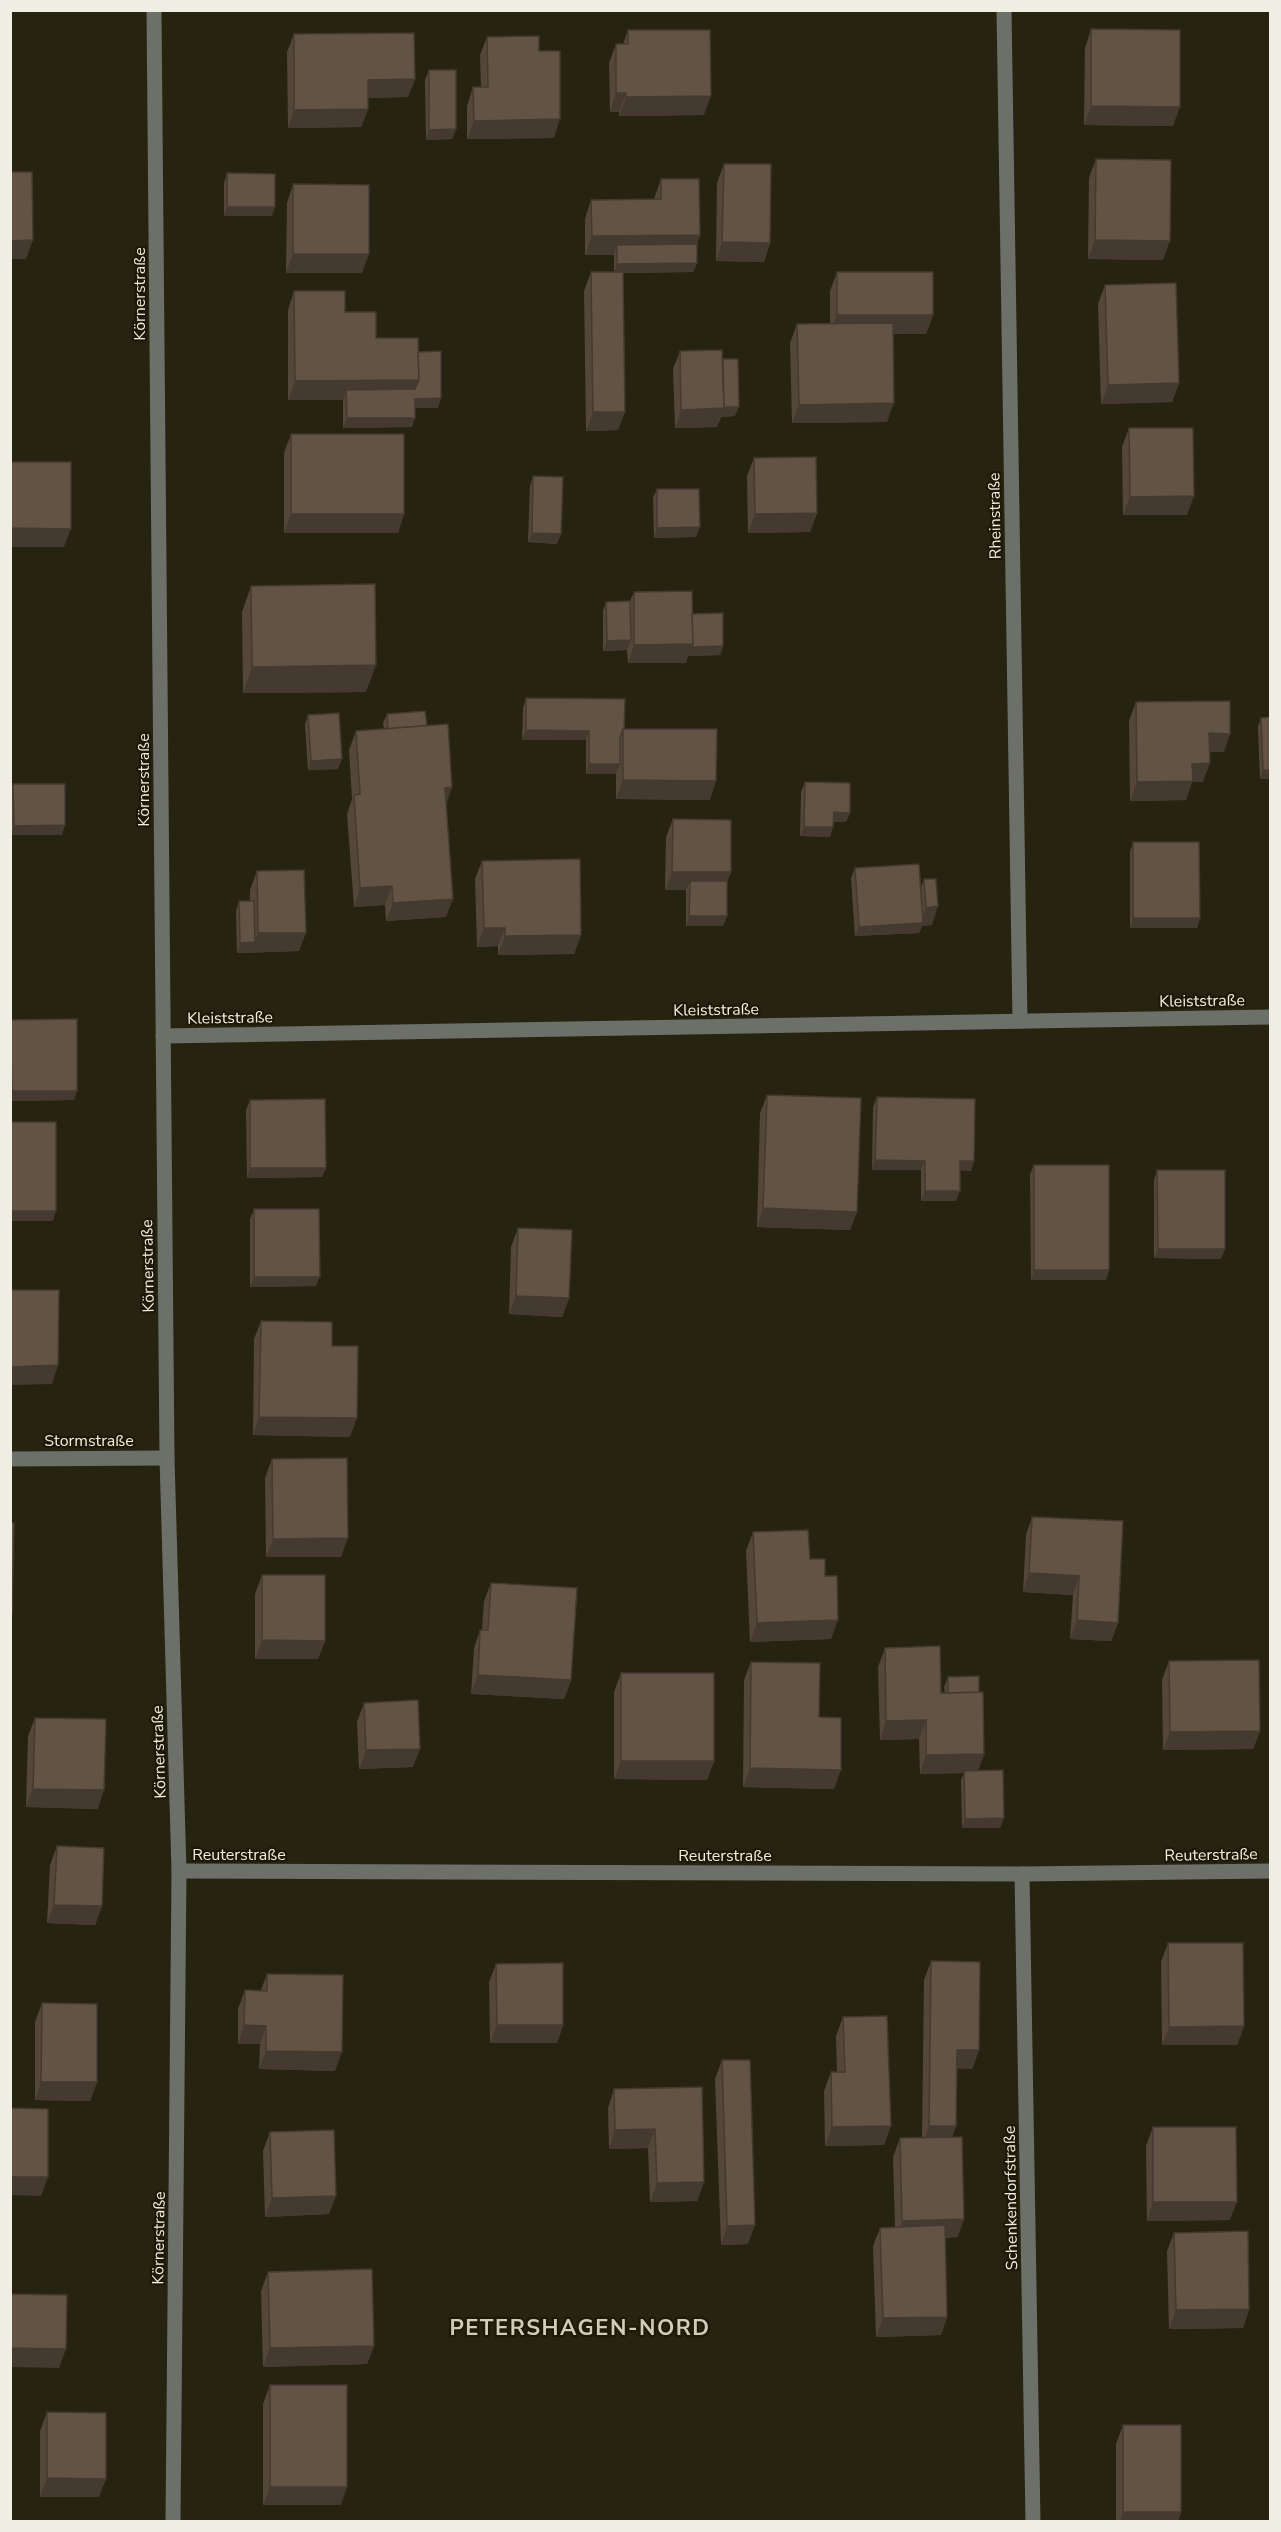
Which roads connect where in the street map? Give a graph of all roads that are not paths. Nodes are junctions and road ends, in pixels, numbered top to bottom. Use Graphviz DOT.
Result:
graph roads {
  1 [pos="154,10"];
  2 [pos="1004,10"];
  3 [pos="1270,1017"];
  4 [pos="1020,1021"];
  5 [pos="163,1036"];
  6 [pos="167,1458"];
  7 [pos="10,1459"];
  8 [pos="1270,1871"];
  9 [pos="179,1872"];
  10 [pos="1022,1874"];
  11 [pos="173,2522"];
  12 [pos="1034,2522"];
  1 -- 5 [label="street, Körnerstraße"];
  2 -- 4 [label="street, Rheinstraße"];
  3 -- 4 [label="street, Kleiststraße"];
  4 -- 5 [label="street, Kleiststraße"];
  5 -- 6 [label="street, Körnerstraße"];
  6 -- 7 [label="street, Stormstraße"];
  6 -- 9 [label="street, Körnerstraße"];
  8 -- 10 [label="street, Reuterstraße"];
  9 -- 10 [label="street, Reuterstraße"];
  9 -- 11 [label="street, Körnerstraße"];
  10 -- 12 [label="street, Schenkendorfstraße"];
}
